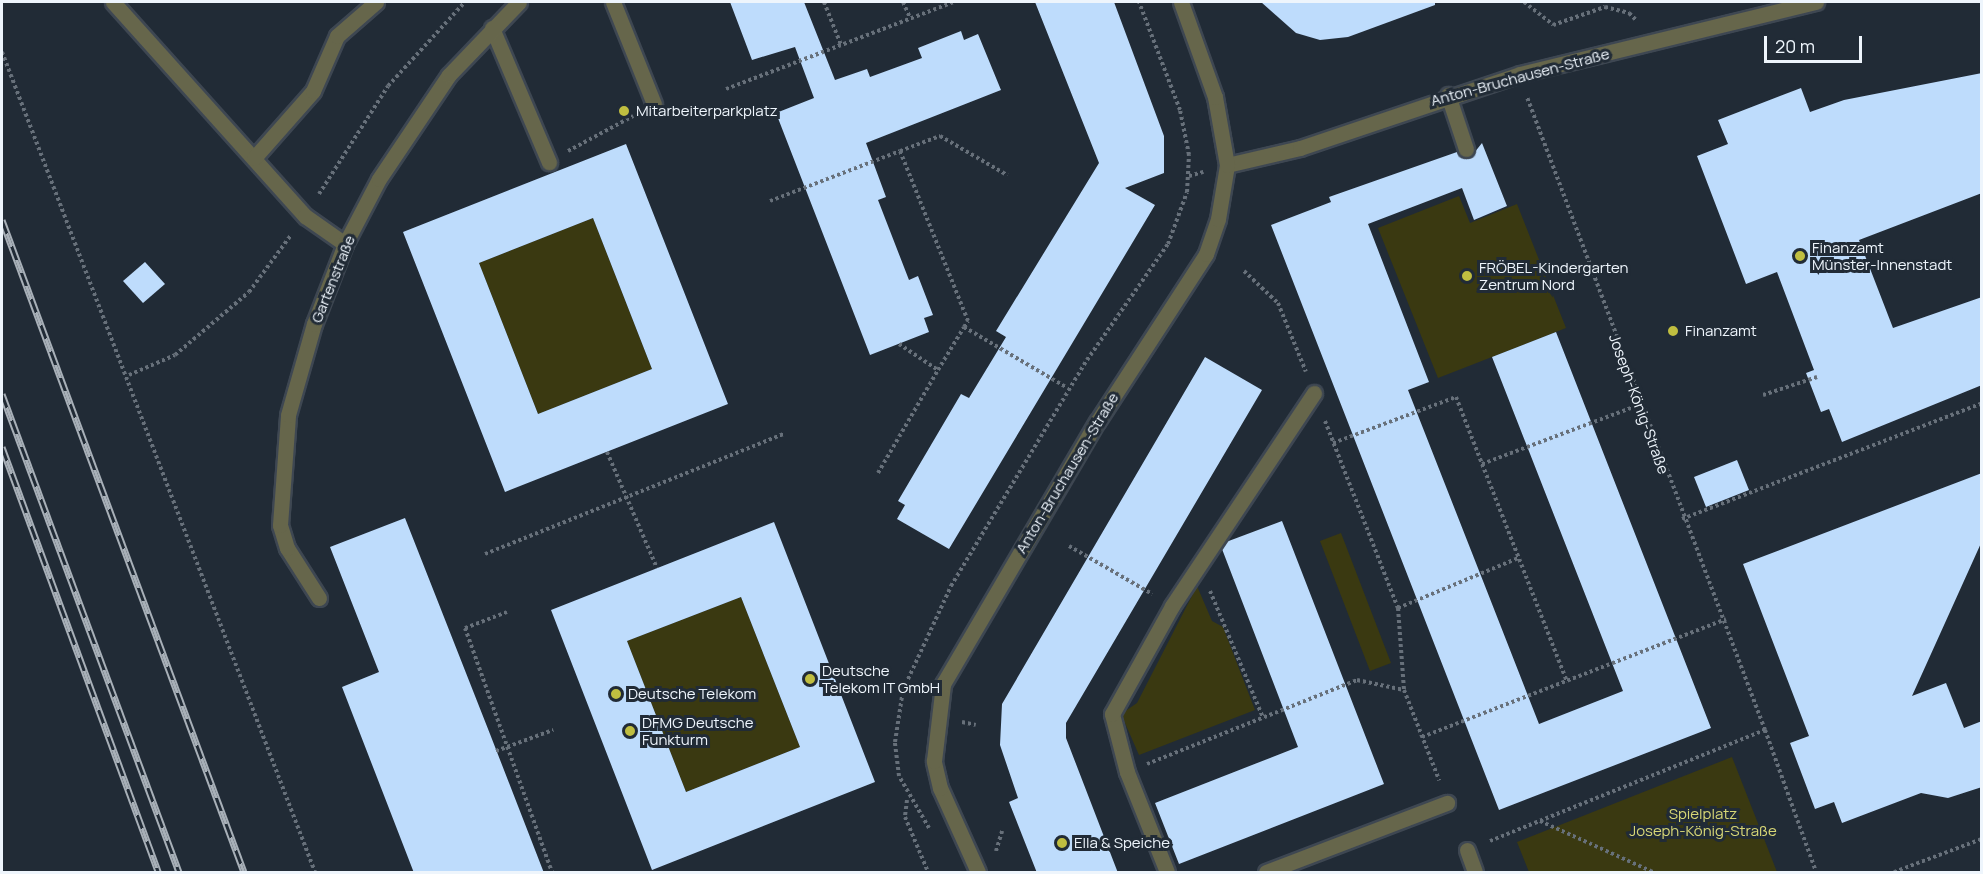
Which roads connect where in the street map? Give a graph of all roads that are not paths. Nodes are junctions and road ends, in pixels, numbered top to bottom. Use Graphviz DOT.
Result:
graph roads {
  1 [pos="113,2"];
  2 [pos="376,2"];
  3 [pos="519,2"];
  4 [pos="613,2"];
  5 [pos="1181,2"];
  6 [pos="1816,2"];
  7 [pos="492,28"];
  8 [pos="1448,95"];
  9 [pos="654,104"];
  10 [pos="1466,149"];
  11 [pos="254,158"];
  12 [pos="549,162"];
  13 [pos="1227,165"];
  14 [pos="345,244"];
  15 [pos="1314,393"];
  16 [pos="319,598"];
  17 [pos="1447,803"];
  18 [pos="1467,850"];
  19 [pos="978,873"];
  20 [pos="1167,873"];
  21 [pos="1266,873"];
  22 [pos="1475,873"];
  1 -- 11 [label="street"];
  2 -- 11 [label="street"];
  3 -- 7 [label="street, Gartenstraße"];
  4 -- 9 [label="street"];
  5 -- 13 [label="street, Anton-Bruchausen-Straße"];
  6 -- 8 [label="street, Anton-Bruchausen-Straße"];
  7 -- 12 [label="street"];
  7 -- 14 [label="street, Gartenstraße"];
  8 -- 10 [label="street"];
  8 -- 13 [label="street, Anton-Bruchausen-Straße"];
  11 -- 14 [label="street"];
  13 -- 19 [label="street, Anton-Bruchausen-Straße"];
  14 -- 16 [label="street, Gartenstraße"];
  15 -- 20 [label="street"];
  17 -- 21 [label="street"];
  18 -- 22 [label="street"];
}
